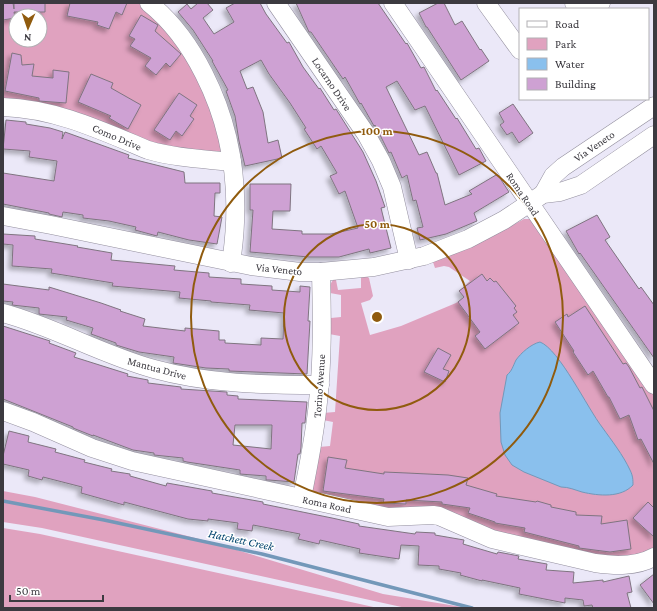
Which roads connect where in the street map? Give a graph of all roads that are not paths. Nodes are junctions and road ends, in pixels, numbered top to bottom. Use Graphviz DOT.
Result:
graph roads {
  1 [pos="149,3"];
  2 [pos="276,3"];
  3 [pos="393,3"];
  4 [pos="486,3"];
  5 [pos="519,49"];
  6 [pos="654,106"];
  7 [pos="3,107"];
  8 [pos="654,135"];
  9 [pos="232,162"];
  10 [pos="537,199"];
  11 [pos="3,216"];
  12 [pos="409,260"];
  13 [pos="231,263"];
  14 [pos="321,272"];
  15 [pos="3,313"];
  16 [pos="654,385"];
  17 [pos="320,386"];
  18 [pos="3,412"];
  19 [pos="302,498"];
  20 [pos="654,557"];
  1 -- 9 [label="street"];
  2 -- 12 [label="street, Locarno Drive"];
  3 -- 10 [label="street, Roma Road"];
  4 -- 5 [label="street"];
  6 -- 10 [label="street, Via Veneto"];
  7 -- 9 [label="street, Como Drive"];
  8 -- 10 [label="street, Via Veneto"];
  9 -- 13 [label="street"];
  10 -- 12 [label="street, Via Veneto"];
  10 -- 16 [label="street, Roma Road"];
  11 -- 13 [label="street, Via Veneto"];
  12 -- 14 [label="street, Via Veneto"];
  13 -- 14 [label="street, Via Veneto"];
  14 -- 17 [label="street, Torino Avenue"];
  15 -- 17 [label="street, Mantua Drive"];
  17 -- 19 [label="street, Torino Avenue"];
  18 -- 19 [label="street, Roma Road"];
  19 -- 20 [label="street, Roma Road"];
}
